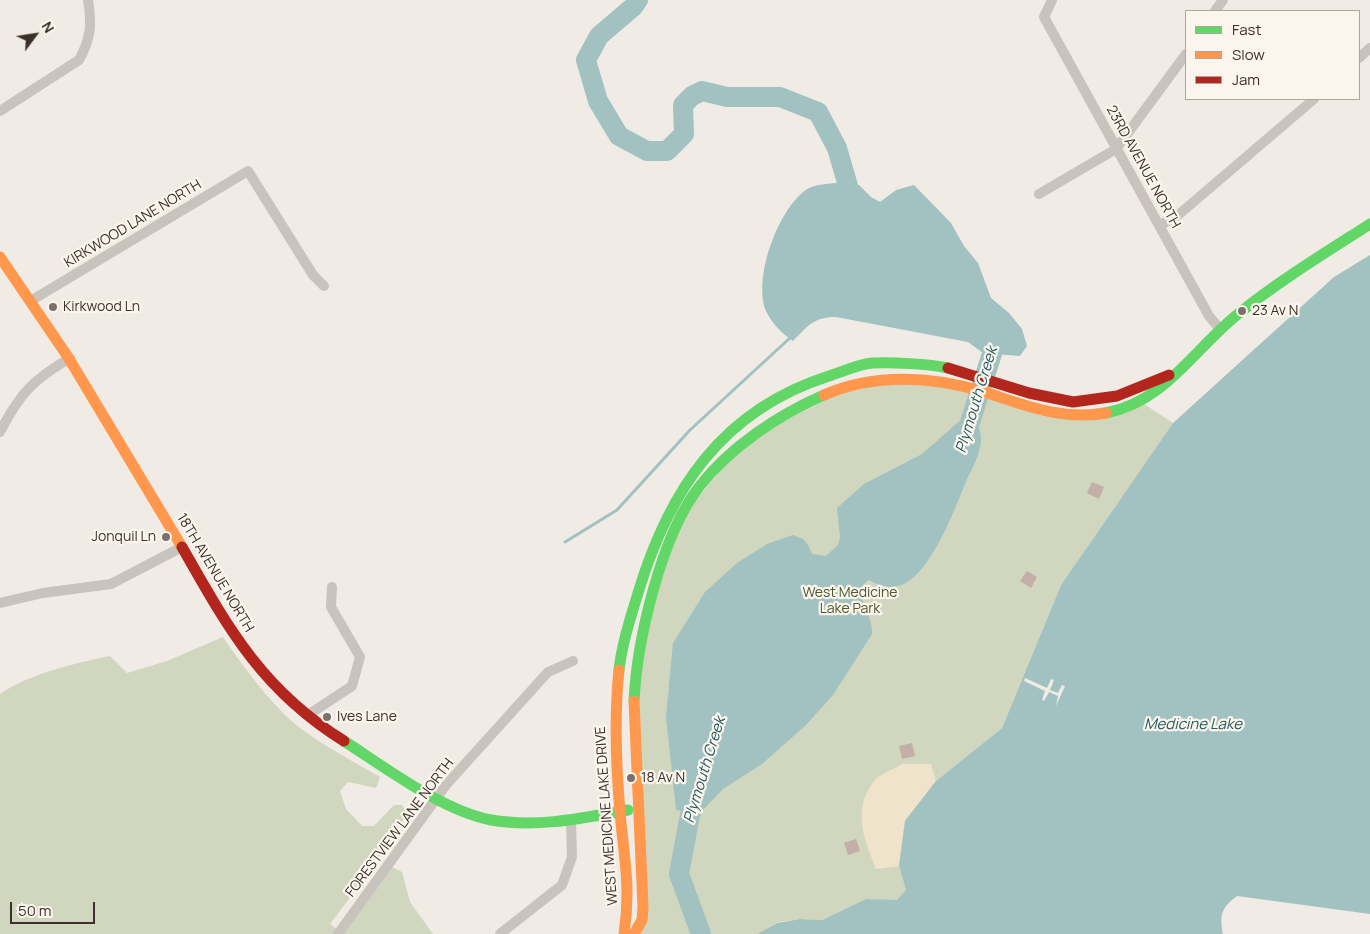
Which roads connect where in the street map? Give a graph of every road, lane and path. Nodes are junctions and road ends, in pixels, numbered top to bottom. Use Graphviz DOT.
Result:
graph roads {
  1 [pos="88,0"];
  2 [pos="1052,0"];
  3 [pos="1370,48"];
  4 [pos="1185,55"];
  5 [pos="1360,57"];
  6 [pos="1313,100"];
  7 [pos="0,111"];
  8 [pos="1116,149"];
  9 [pos="1039,194"];
  10 [pos="1370,224"];
  11 [pos="1160,226"];
  12 [pos="0,257"];
  13 [pos="324,286"];
  14 [pos="32,300"];
  15 [pos="1220,329"];
  16 [pos="70,358"];
  17 [pos="1186,366"];
  18 [pos="0,432"];
  19 [pos="182,547"];
  20 [pos="332,587"];
  21 [pos="0,603"];
  22 [pos="573,661"];
  23 [pos="308,714"];
  24 [pos="437,800"];
  25 [pos="637,809"];
  26 [pos="620,812"];
  27 [pos="571,820"];
  28 [pos="338,934"];
  29 [pos="500,934"];
  30 [pos="624,934"];
  31 [pos="634,934"];
  1 -- 7 [label="street"];
  2 -- 8 [label="street, 23RD AVENUE NORTH"];
  3 -- 5 [label="street"];
  4 -- 8 [label="street"];
  6 -- 11 [label="street"];
  8 -- 9 [label="street"];
  8 -- 11 [label="street, 23RD AVENUE NORTH"];
  10 -- 15 [label="street, WEST MEDICINE LAKE DRIVE"];
  11 -- 15 [label="street, 23RD AVENUE NORTH"];
  12 -- 14 [label="street, 18TH AVENUE NORTH"];
  13 -- 14 [label="street, KIRKWOOD LANE NORTH"];
  14 -- 16 [label="street, 18TH AVENUE NORTH"];
  15 -- 17 [label="street, WEST MEDICINE LAKE DRIVE"];
  16 -- 18 [label="street"];
  16 -- 19 [label="street, 18TH AVENUE NORTH"];
  17 -- 25 [label="street, WEST MEDICINE LAKE DRIVE"];
  17 -- 26 [label="street, WEST MEDICINE LAKE DRIVE"];
  19 -- 21 [label="street"];
  19 -- 23 [label="street, 18TH AVENUE NORTH"];
  20 -- 23 [label="street"];
  22 -- 24 [label="street, FORESTVIEW LANE NORTH"];
  23 -- 24 [label="street, 18TH AVENUE NORTH"];
  24 -- 27 [label="street, 18TH AVENUE NORTH"];
  24 -- 28 [label="street, FORESTVIEW LANE NORTH"];
  25 -- 26 [label="street, 18TH AVENUE NORTH"];
  25 -- 31 [label="street, WEST MEDICINE LAKE DRIVE"];
  26 -- 27 [label="street, 18TH AVENUE NORTH"];
  26 -- 30 [label="street, WEST MEDICINE LAKE DRIVE"];
  27 -- 29 [label="street"];
}
